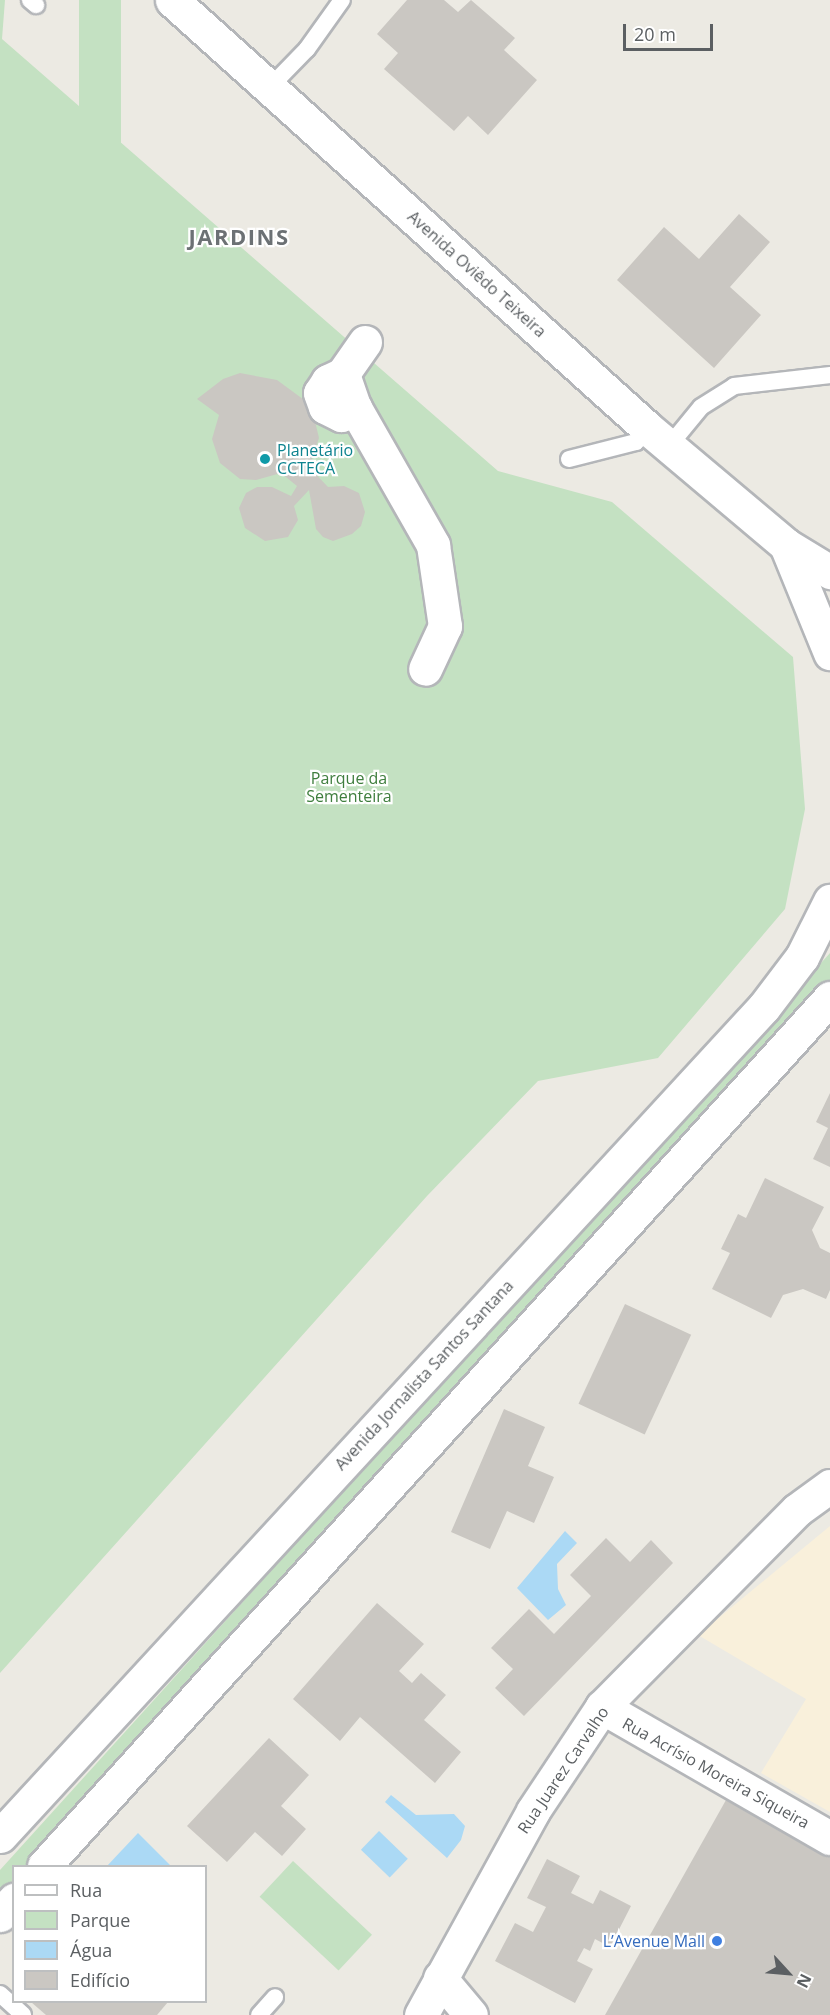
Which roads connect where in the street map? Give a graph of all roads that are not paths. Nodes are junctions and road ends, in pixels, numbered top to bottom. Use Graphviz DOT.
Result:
graph roads {
  1 [pos="172,0"];
  2 [pos="342,0"];
  3 [pos="270,87"];
  4 [pos="365,342"];
  5 [pos="830,375"];
  6 [pos="658,437"];
  7 [pos="569,459"];
  8 [pos="786,545"];
  9 [pos="830,572"];
  10 [pos="830,653"];
  11 [pos="425,669"];
  12 [pos="830,901"];
  13 [pos="830,998"];
  14 [pos="830,1486"];
  15 [pos="602,1707"];
  16 [pos="0,1836"];
  17 [pos="830,1838"];
  18 [pos="45,1865"];
  19 [pos="12,1902"];
  20 [pos="0,1915"];
  21 [pos="440,1978"];
  22 [pos="0,1994"];
  23 [pos="275,1997"];
  24 [pos="23,2015"];
  25 [pos="259,2015"];
  26 [pos="421,2015"];
  27 [pos="471,2015"];
  1 -- 3 [label="main road, Avenida Oviêdo Teixeira"];
  2 -- 3 [label="lane"];
  3 -- 6 [label="main road, Avenida Oviêdo Teixeira"];
  4 -- 11 [label="main road"];
  5 -- 6 [label="lane"];
  6 -- 7 [label="lane"];
  6 -- 8 [label="main road, Avenida Oviêdo Teixeira"];
  8 -- 9 [label="main road, Avenida Oviêdo Teixeira"];
  8 -- 10 [label="main road, Avenida Oviêdo Teixeira"];
  12 -- 16 [label="main road, Avenida Jornalista Santos Santana"];
  13 -- 18 [label="main road"];
  14 -- 15 [label="main road, Rua Juarez Carvalho"];
  15 -- 17 [label="main road, Rua Acrísio Moreira Siqueira"];
  15 -- 21 [label="main road, Rua Juarez Carvalho"];
  19 -- 20 [label="main road"];
  21 -- 26 [label="main road, Rua Juarez Carvalho"];
  21 -- 27 [label="main road"];
  22 -- 24 [label="lane"];
  23 -- 25 [label="lane"];
}
